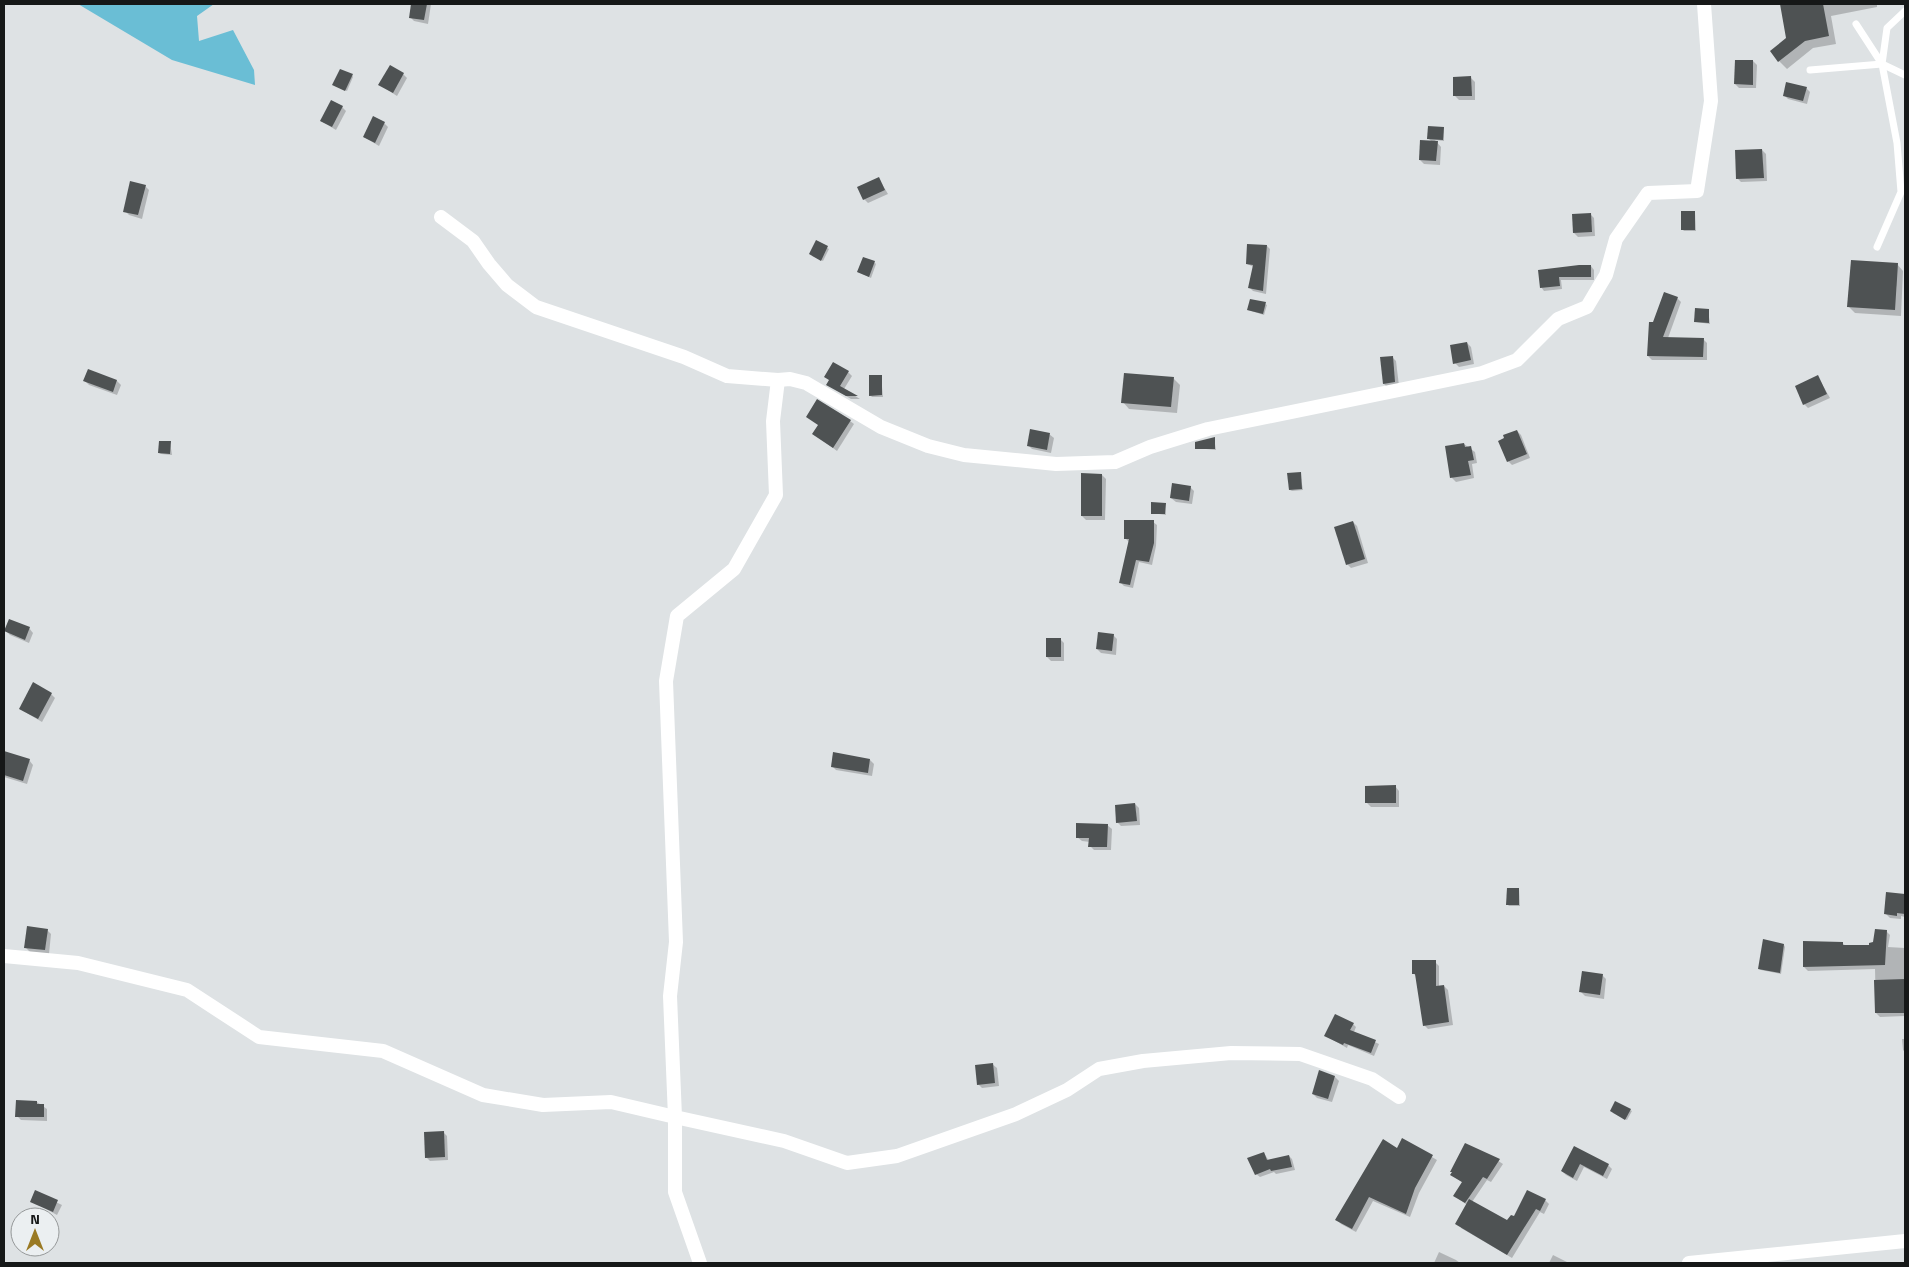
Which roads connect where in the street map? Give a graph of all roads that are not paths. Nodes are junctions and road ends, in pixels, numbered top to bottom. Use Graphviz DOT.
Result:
graph roads {
  1 [pos="1704,4"];
  2 [pos="1905,12"];
  3 [pos="1856,24"];
  4 [pos="1882,64"];
  5 [pos="1810,70"];
  6 [pos="1905,75"];
  7 [pos="1905,137"];
  8 [pos="1897,143"];
  9 [pos="441,217"];
  10 [pos="1877,247"];
  11 [pos="778,380"];
  12 [pos="4,956"];
  13 [pos="1399,1097"];
  14 [pos="675,1117"];
  15 [pos="1905,1240"];
  16 [pos="700,1263"];
  17 [pos="1689,1263"];
  1 -- 11 [label="street"];
  2 -- 4 [label="lane"];
  3 -- 4 [label="lane"];
  4 -- 5 [label="lane"];
  4 -- 6 [label="lane"];
  4 -- 8 [label="lane"];
  7 -- 8 [label="lane"];
  8 -- 10 [label="lane"];
  9 -- 11 [label="street"];
  11 -- 14 [label="street"];
  12 -- 14 [label="street"];
  13 -- 14 [label="street"];
  14 -- 16 [label="street"];
  15 -- 17 [label="street"];
}
